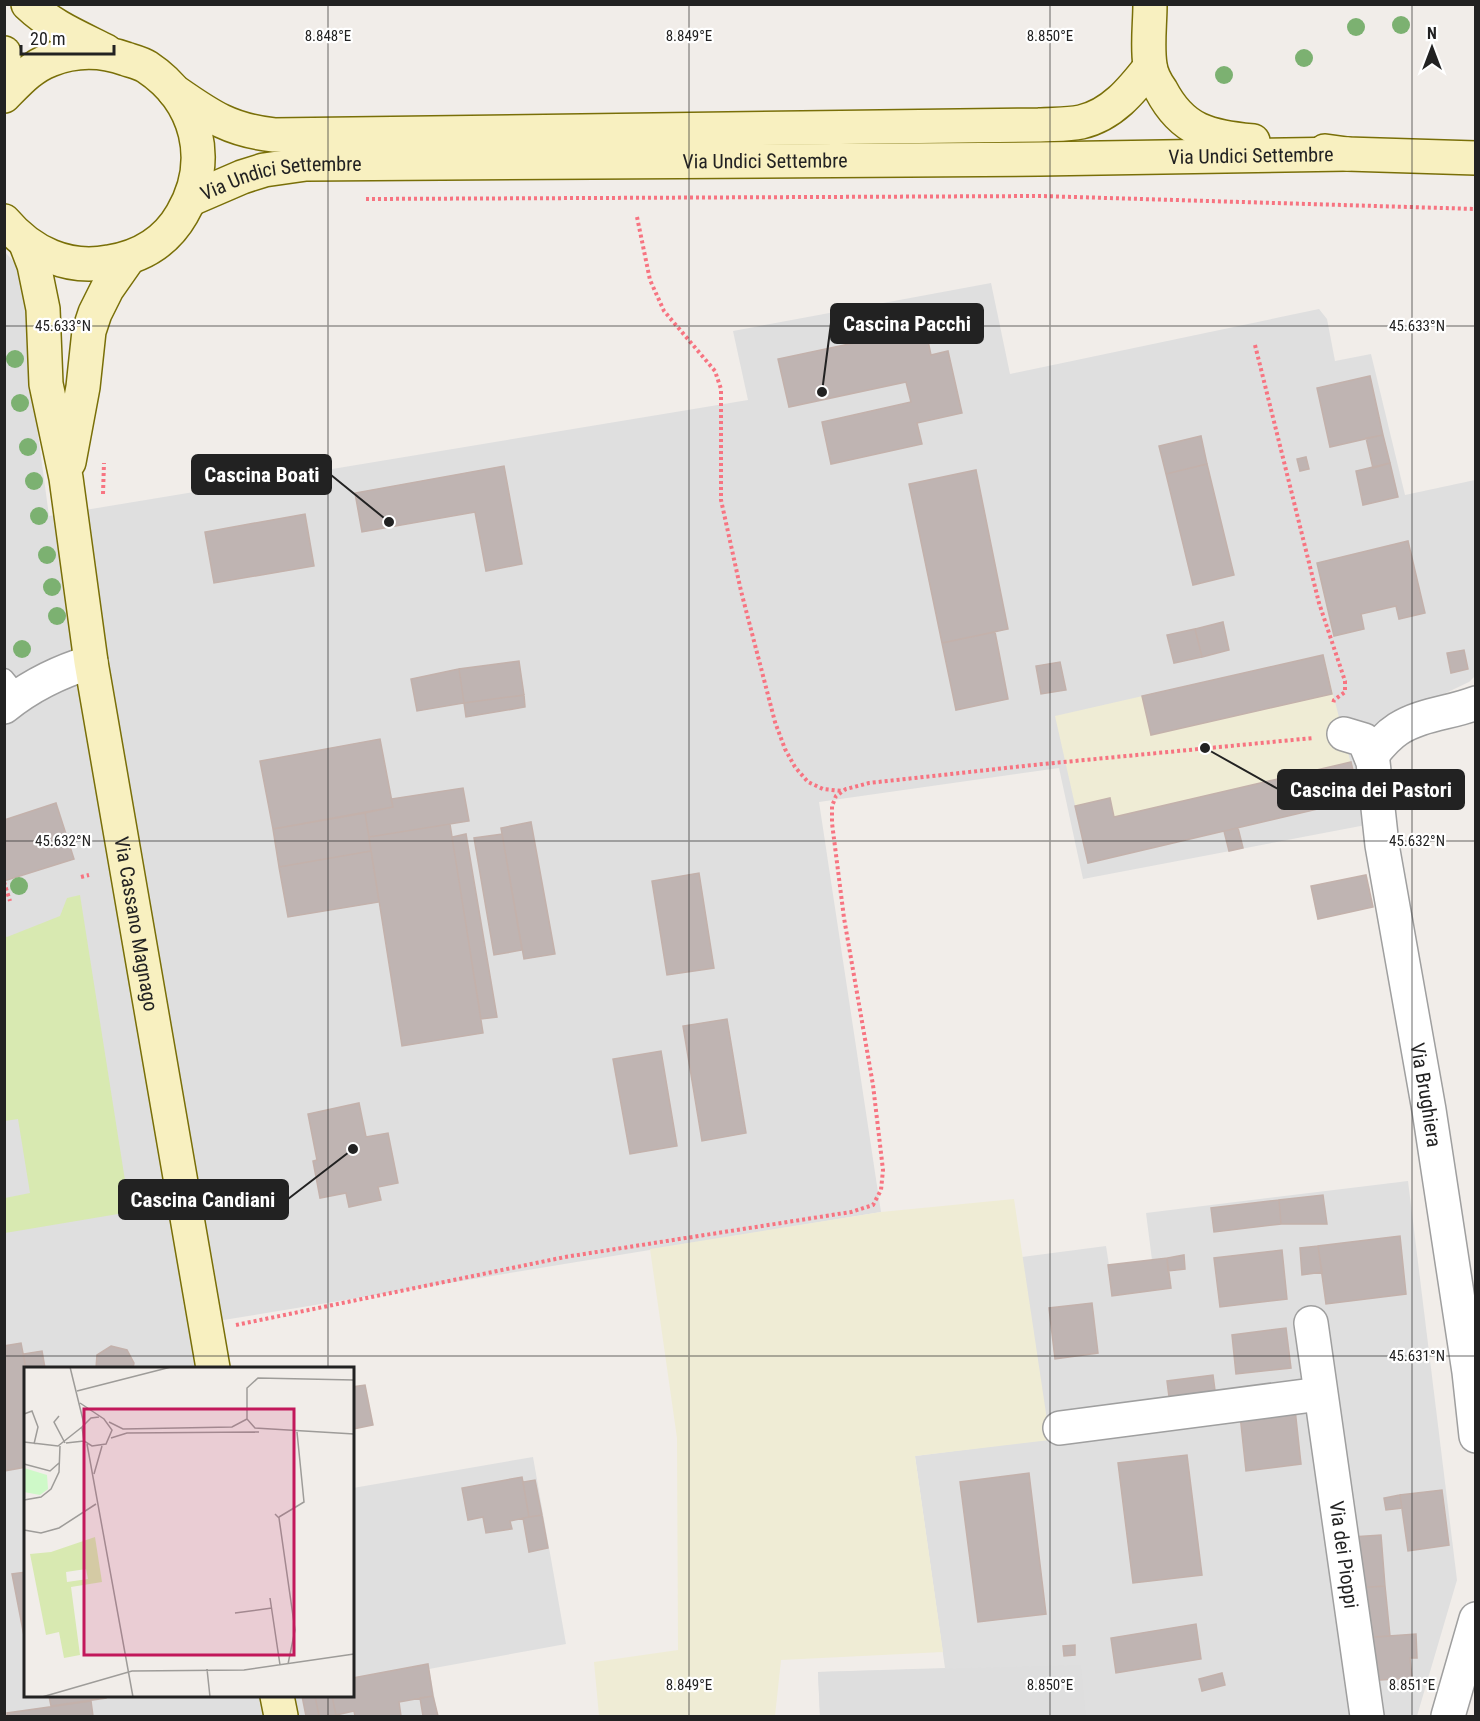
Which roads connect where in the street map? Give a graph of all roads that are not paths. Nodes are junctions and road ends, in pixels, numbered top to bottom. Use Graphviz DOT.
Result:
graph roads {
  1 [pos="28,4"];
  2 [pos="1150,4"];
  3 [pos="4,53"];
  4 [pos="110,53"];
  5 [pos="1150,67"];
  6 [pos="4,81"];
  7 [pos="174,91"];
  8 [pos="4,96"];
  9 [pos="1347,154"];
  10 [pos="1476,158"];
  11 [pos="191,199"];
  12 [pos="15,232"];
  13 [pos="128,259"];
  14 [pos="66,478"];
  15 [pos="91,662"];
  16 [pos="9,693"];
  17 [pos="1476,703"];
  18 [pos="1338,721"];
  19 [pos="1371,756"];
  20 [pos="1311,1323"];
  21 [pos="213,1367"];
  22 [pos="1320,1394"];
  23 [pos="1060,1428"];
  24 [pos="1476,1436"];
  25 [pos="1476,1619"];
  26 [pos="277,1697"];
  27 [pos="281,1716"];
  28 [pos="1367,1716"];
  29 [pos="1448,1716"];
  1 -- 4 [label="street"];
  2 -- 5 [label="street, Via Undici Settembre"];
  3 -- 6 [label="street"];
  4 -- 7 [label="street, Via Cassano Magnago"];
  4 -- 8 [label="street, Via Cassano Magnago"];
  5 -- 7 [label="street, Via Undici Settembre"];
  5 -- 9 [label="street, Via Undici Settembre"];
  7 -- 11 [label="street, Via Cassano Magnago"];
  9 -- 10 [label="street, Via Undici Settembre"];
  9 -- 11 [label="street, Via Undici Settembre"];
  11 -- 13 [label="street, Via Cassano Magnago"];
  12 -- 13 [label="street, Via Cassano Magnago"];
  12 -- 14 [label="street, Via Cassano Magnago"];
  13 -- 14 [label="street, Via Cassano Magnago"];
  14 -- 15 [label="street, Via Cassano Magnago"];
  15 -- 16 [label="street"];
  15 -- 21 [label="street, Via Cassano Magnago"];
  17 -- 19 [label="street"];
  18 -- 19 [label="street"];
  19 -- 24 [label="street, Via Brughiera"];
  20 -- 22 [label="street, Via dei Pioppi"];
  22 -- 23 [label="street"];
  22 -- 28 [label="street, Via dei Pioppi"];
  25 -- 29 [label="street"];
  26 -- 27 [label="street"];
}
